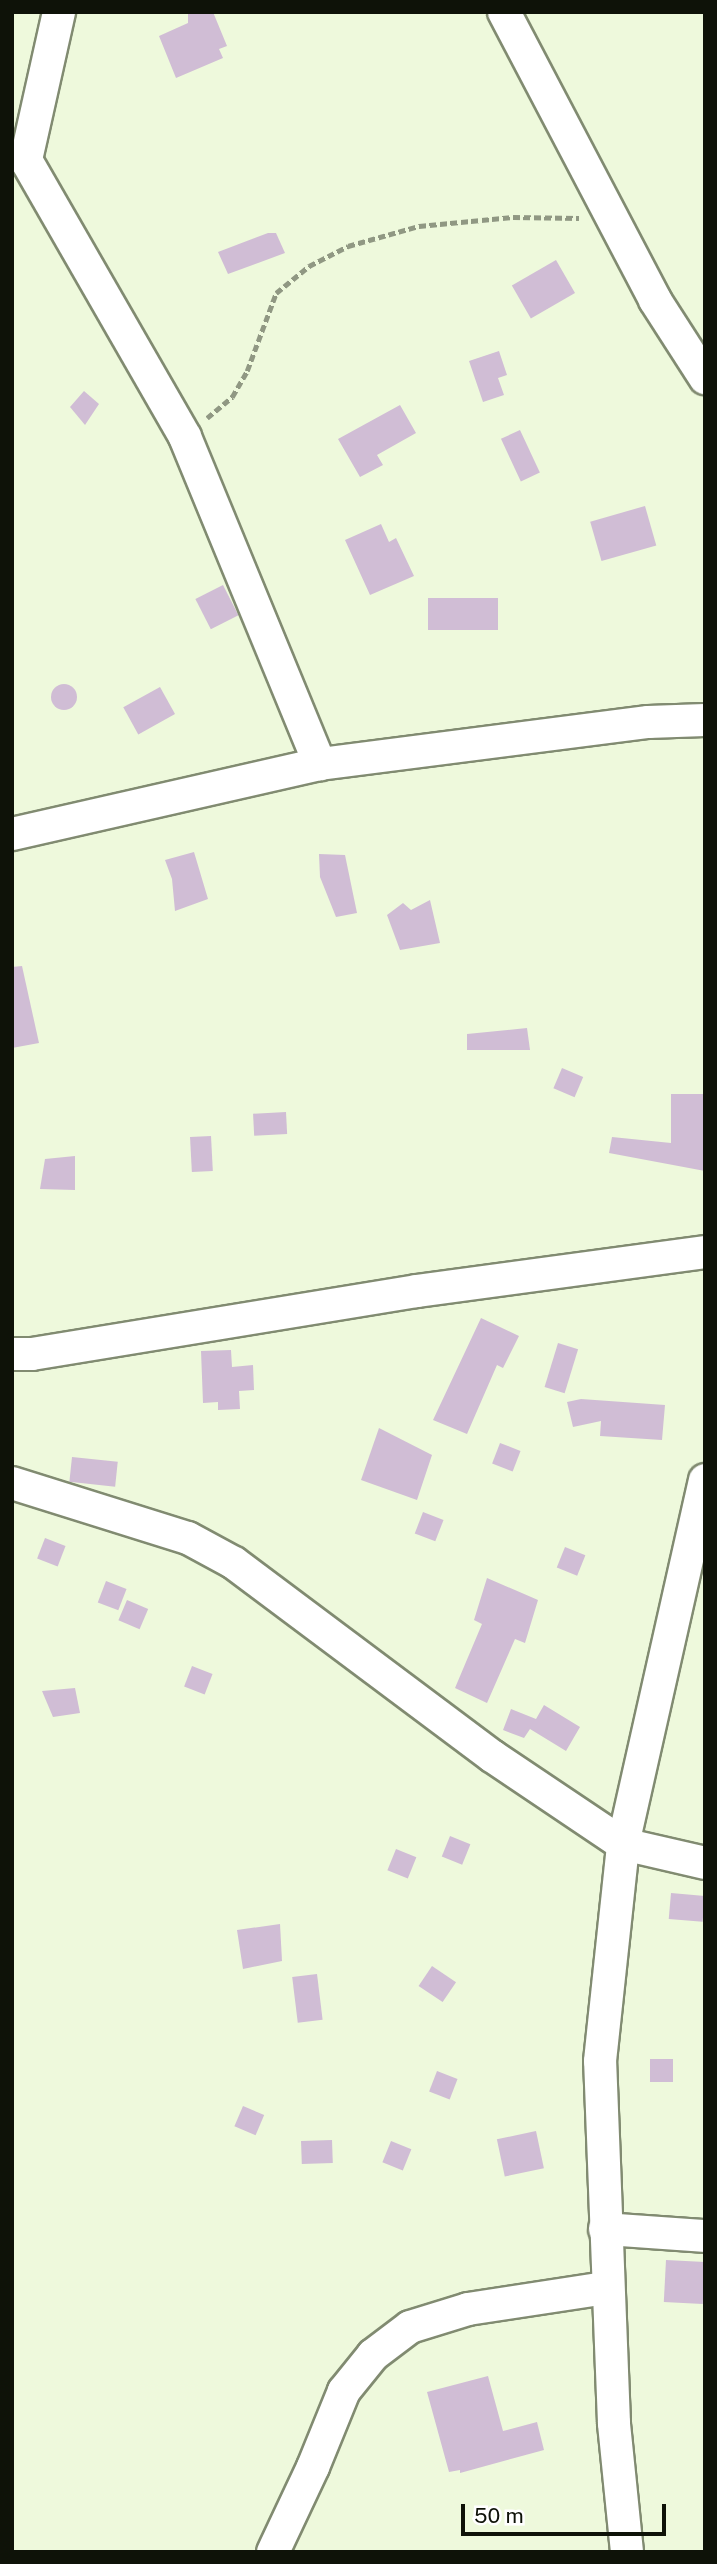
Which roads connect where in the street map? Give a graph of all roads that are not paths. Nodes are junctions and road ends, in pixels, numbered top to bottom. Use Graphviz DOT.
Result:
graph roads {
  1 [pos="59,12"];
  2 [pos="505,12"];
  3 [pos="19,163"];
  4 [pos="705,379"];
  5 [pos="705,720"];
  6 [pos="320,764"];
  7 [pos="12,834"];
  8 [pos="705,1252"];
  9 [pos="12,1354"];
  10 [pos="705,1480"];
  11 [pos="12,1483"];
  12 [pos="623,1844"];
  13 [pos="705,1863"];
  14 [pos="605,2230"];
  15 [pos="705,2236"];
  16 [pos="606,2288"];
  17 [pos="273,2552"];
  18 [pos="627,2552"];
  1 -- 3 [label="street"];
  2 -- 4 [label="street"];
  3 -- 6 [label="street"];
  5 -- 6 [label="street"];
  6 -- 7 [label="street"];
  8 -- 9 [label="street"];
  10 -- 12 [label="street"];
  11 -- 12 [label="street"];
  12 -- 13 [label="street"];
  12 -- 14 [label="street"];
  14 -- 15 [label="street"];
  14 -- 16 [label="street"];
  16 -- 17 [label="street"];
  16 -- 18 [label="street"];
}
